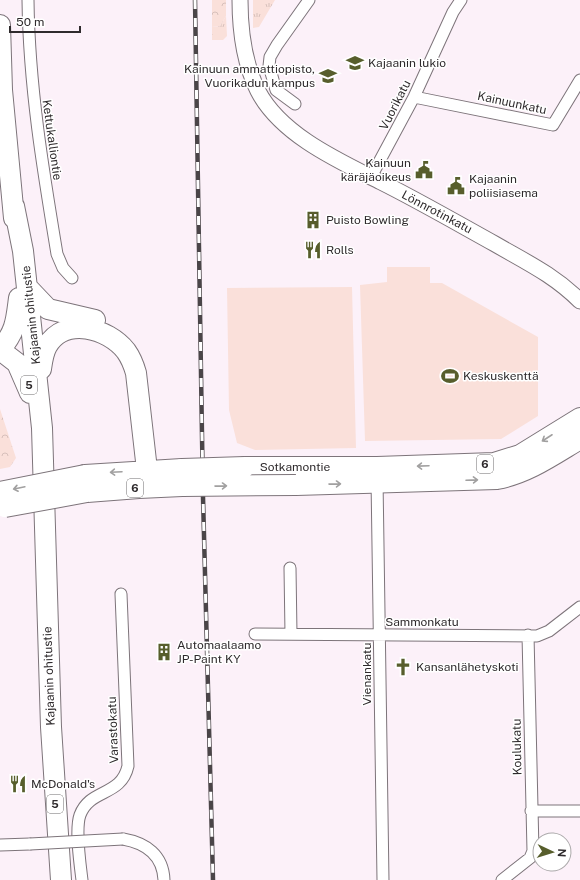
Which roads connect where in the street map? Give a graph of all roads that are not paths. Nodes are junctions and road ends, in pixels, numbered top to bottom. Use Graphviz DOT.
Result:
graph roads {
  1 [pos="28,0"];
  2 [pos="240,0"];
  3 [pos="309,0"];
  4 [pos="461,0"];
  5 [pos="0,25"];
  6 [pos="580,80"];
  7 [pos="414,97"];
  8 [pos="295,104"];
  9 [pos="370,177"];
  10 [pos="72,278"];
  11 [pos="24,293"];
  12 [pos="580,301"];
  13 [pos="0,350"];
  14 [pos="34,389"];
  15 [pos="580,418"];
  16 [pos="580,438"];
  17 [pos="377,475"];
  18 [pos="154,476"];
  19 [pos="182,478"];
  20 [pos="2,503"];
  21 [pos="290,568"];
  22 [pos="122,594"];
  23 [pos="580,607"];
  24 [pos="255,634"];
  25 [pos="291,634"];
  26 [pos="380,634"];
  27 [pos="528,635"];
  28 [pos="532,811"];
  29 [pos="580,811"];
  30 [pos="0,845"];
  31 [pos="61,880"];
  32 [pos="82,880"];
  33 [pos="164,880"];
  34 [pos="382,880"];
  35 [pos="502,880"];
  1 -- 10 [label="street, Kettukalliontie"];
  2 -- 9 [label="street, Lönnrotinkatu"];
  3 -- 8 [label="street"];
  4 -- 7 [label="street, Vuorikatu"];
  5 -- 11 [label="highway, Kajaanin ohitustie / 5"];
  6 -- 7 [label="street, Kainuunkatu"];
  7 -- 9 [label="street, Vuorikatu"];
  9 -- 12 [label="street, Lönnrotinkatu"];
  11 -- 13 [label="highway"];
  11 -- 14 [label="highway, Kajaanin ohitustie / 5"];
  11 -- 18 [label="highway"];
  13 -- 14 [label="highway"];
  14 -- 18 [label="highway"];
  14 -- 31 [label="highway, Kajaanin ohitustie / 5"];
  15 -- 17 [label="highway, Sotkamontie / 6, one-way"];
  17 -- 16 [label="highway, Sotkamontie / 6, one-way"];
  19 -- 17 [label="highway, Sotkamontie / 6, one-way, bridge"];
  17 -- 19 [label="highway, Sotkamontie / 6, bridge"];
  17 -- 26 [label="street, Vienankatu"];
  18 -- 19 [label="highway, Sotkamontie / 6"];
  18 -- 20 [label="highway, Sotkamontie / 6, bridge"];
  21 -- 25 [label="street"];
  22 -- 32 [label="street, Varastokatu"];
  23 -- 27 [label="street, Sammonkatu"];
  24 -- 25 [label="street, Sammonkatu"];
  25 -- 26 [label="street, Sammonkatu"];
  26 -- 27 [label="street, Sammonkatu"];
  26 -- 34 [label="street, Vienankatu"];
  27 -- 28 [label="street, Koulukatu"];
  28 -- 29 [label="street"];
  28 -- 35 [label="street, Koulukatu"];
  30 -- 33 [label="street, bridge"];
}
